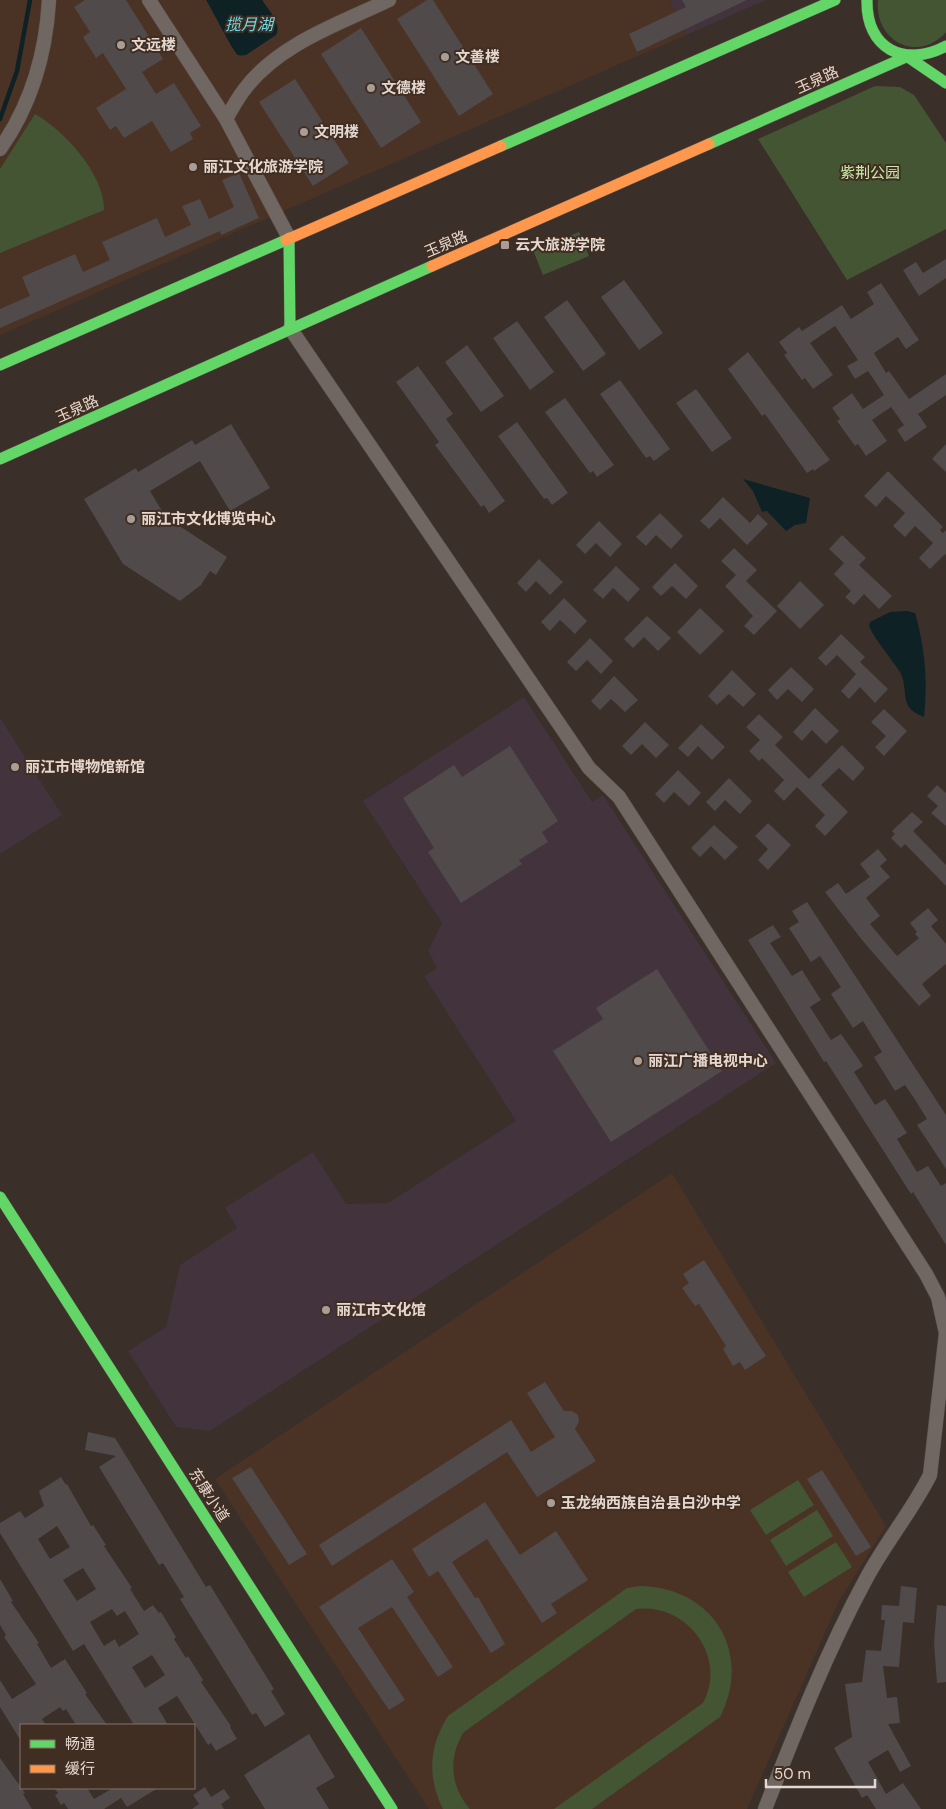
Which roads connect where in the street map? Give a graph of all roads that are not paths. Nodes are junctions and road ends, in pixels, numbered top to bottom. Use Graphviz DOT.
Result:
graph roads {
  1 [pos="49,0"];
  2 [pos="149,0"];
  3 [pos="389,0"];
  4 [pos="835,0"];
  5 [pos="867,0"];
  6 [pos="946,46"];
  7 [pos="907,57"];
  8 [pos="946,83"];
  9 [pos="226,119"];
  10 [pos="0,149"];
  11 [pos="289,238"];
  12 [pos="290,328"];
  13 [pos="0,365"];
  14 [pos="0,459"];
  15 [pos="0,1196"];
  16 [pos="392,1809"];
  17 [pos="765,1809"];
  1 -- 10 [label="street"];
  2 -- 9 [label="street"];
  3 -- 9 [label="street"];
  4 -- 11 [label="main road"];
  5 -- 7 [label="main road"];
  6 -- 7 [label="main road, 玉泉路"];
  7 -- 8 [label="main road"];
  7 -- 12 [label="main road, 玉泉路"];
  9 -- 11 [label="street"];
  11 -- 12 [label="main road"];
  11 -- 13 [label="main road"];
  12 -- 14 [label="main road, 玉泉路"];
  12 -- 17 [label="street"];
  15 -- 16 [label="main road, 东康小道"];
}
